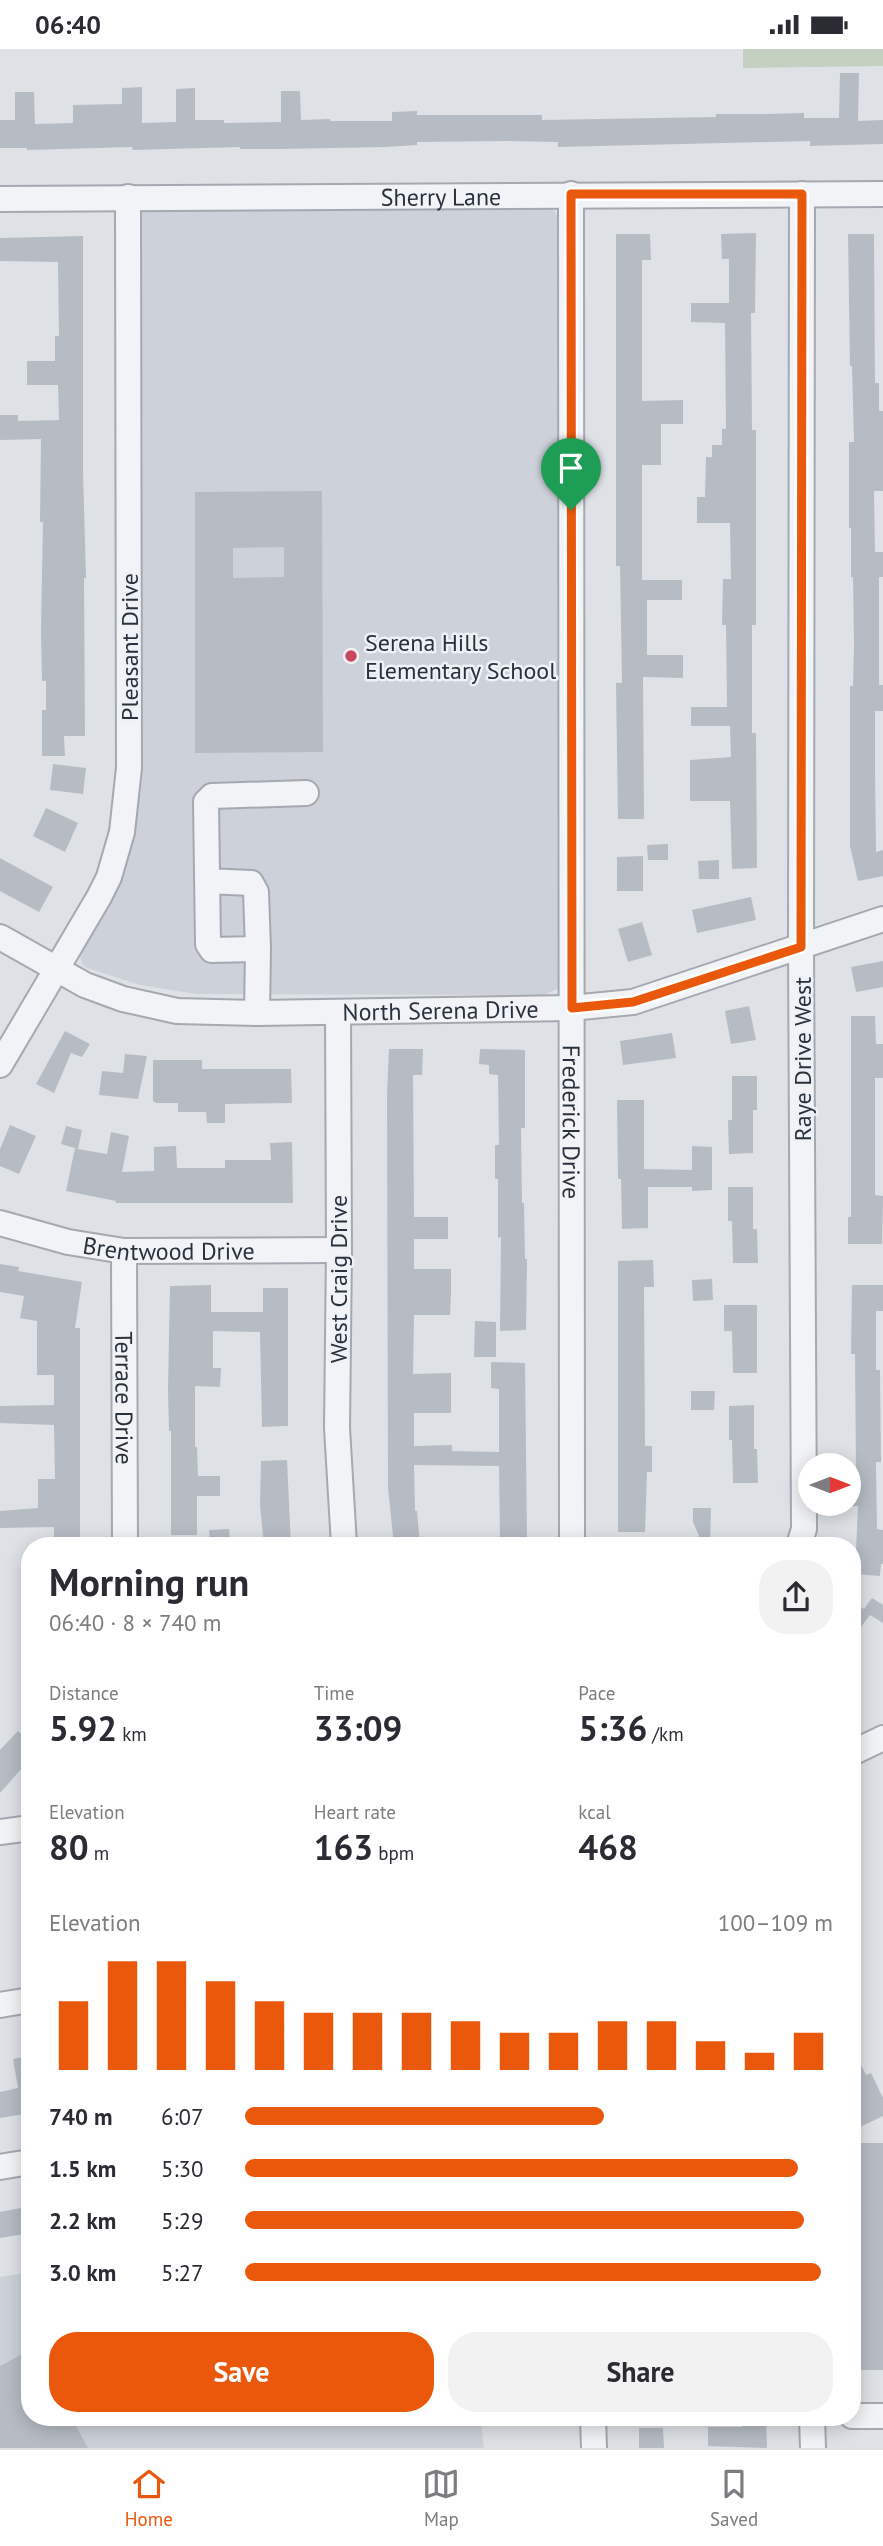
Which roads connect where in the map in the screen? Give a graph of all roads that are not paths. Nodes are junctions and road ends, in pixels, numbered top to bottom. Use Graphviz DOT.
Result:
graph roads {
  1 [pos="571,194"];
  2 [pos="802,194"];
  3 [pos="883,194"];
  4 [pos="128,197"];
  5 [pos="0,199"];
  6 [pos="306,793"];
  7 [pos="207,881"];
  8 [pos="883,919"];
  9 [pos="0,937"];
  10 [pos="801,947"];
  11 [pos="258,949"];
  12 [pos="56,969"];
  13 [pos="572,1008"];
  14 [pos="338,1012"];
  15 [pos="257,1013"];
  16 [pos="0,1065"];
  17 [pos="0,1223"];
  18 [pos="124,1251"];
  19 [pos="339,1251"];
  20 [pos="125,1537"];
  21 [pos="344,1537"];
  22 [pos="572,1537"];
  23 [pos="802,1537"];
  24 [pos="883,1738"];
  25 [pos="861,1749"];
  26 [pos="21,1829"];
  27 [pos="0,1832"];
  28 [pos="21,2002"];
  29 [pos="0,2005"];
  30 [pos="21,2164"];
  31 [pos="0,2167"];
  32 [pos="861,2416"];
  33 [pos="883,2416"];
  34 [pos="593,2426"];
  35 [pos="813,2426"];
  36 [pos="594,2448"];
  37 [pos="813,2448"];
  1 -- 2 [label="street, Sherry Lane"];
  1 -- 4 [label="street, Sherry Lane"];
  1 -- 13 [label="street, Frederick Drive"];
  2 -- 3 [label="street, Sherry Lane"];
  2 -- 10 [label="street, Raye Drive West"];
  4 -- 5 [label="street, Sherry Lane"];
  4 -- 12 [label="street, Pleasant Drive"];
  6 -- 7 [label="street"];
  7 -- 11 [label="street"];
  7 -- 11 [label="street"];
  8 -- 10 [label="street, North Serena Drive"];
  9 -- 12 [label="street, North Serena Drive"];
  10 -- 13 [label="street, North Serena Drive"];
  10 -- 23 [label="street, Raye Drive West"];
  11 -- 15 [label="street"];
  12 -- 15 [label="street, North Serena Drive"];
  12 -- 16 [label="street, Pleasant Drive"];
  13 -- 14 [label="street, North Serena Drive"];
  13 -- 22 [label="street, Frederick Drive"];
  14 -- 15 [label="street, North Serena Drive"];
  14 -- 19 [label="street, West Craig Drive"];
  17 -- 18 [label="street, Brentwood Drive"];
  18 -- 19 [label="street, Brentwood Drive"];
  18 -- 20 [label="street, Terrace Drive"];
  19 -- 21 [label="street, West Craig Drive"];
  24 -- 25 [label="street"];
  26 -- 27 [label="street"];
  28 -- 29 [label="street"];
  30 -- 31 [label="street"];
  32 -- 33 [label="street"];
  34 -- 36 [label="street"];
  35 -- 37 [label="street"];
}
